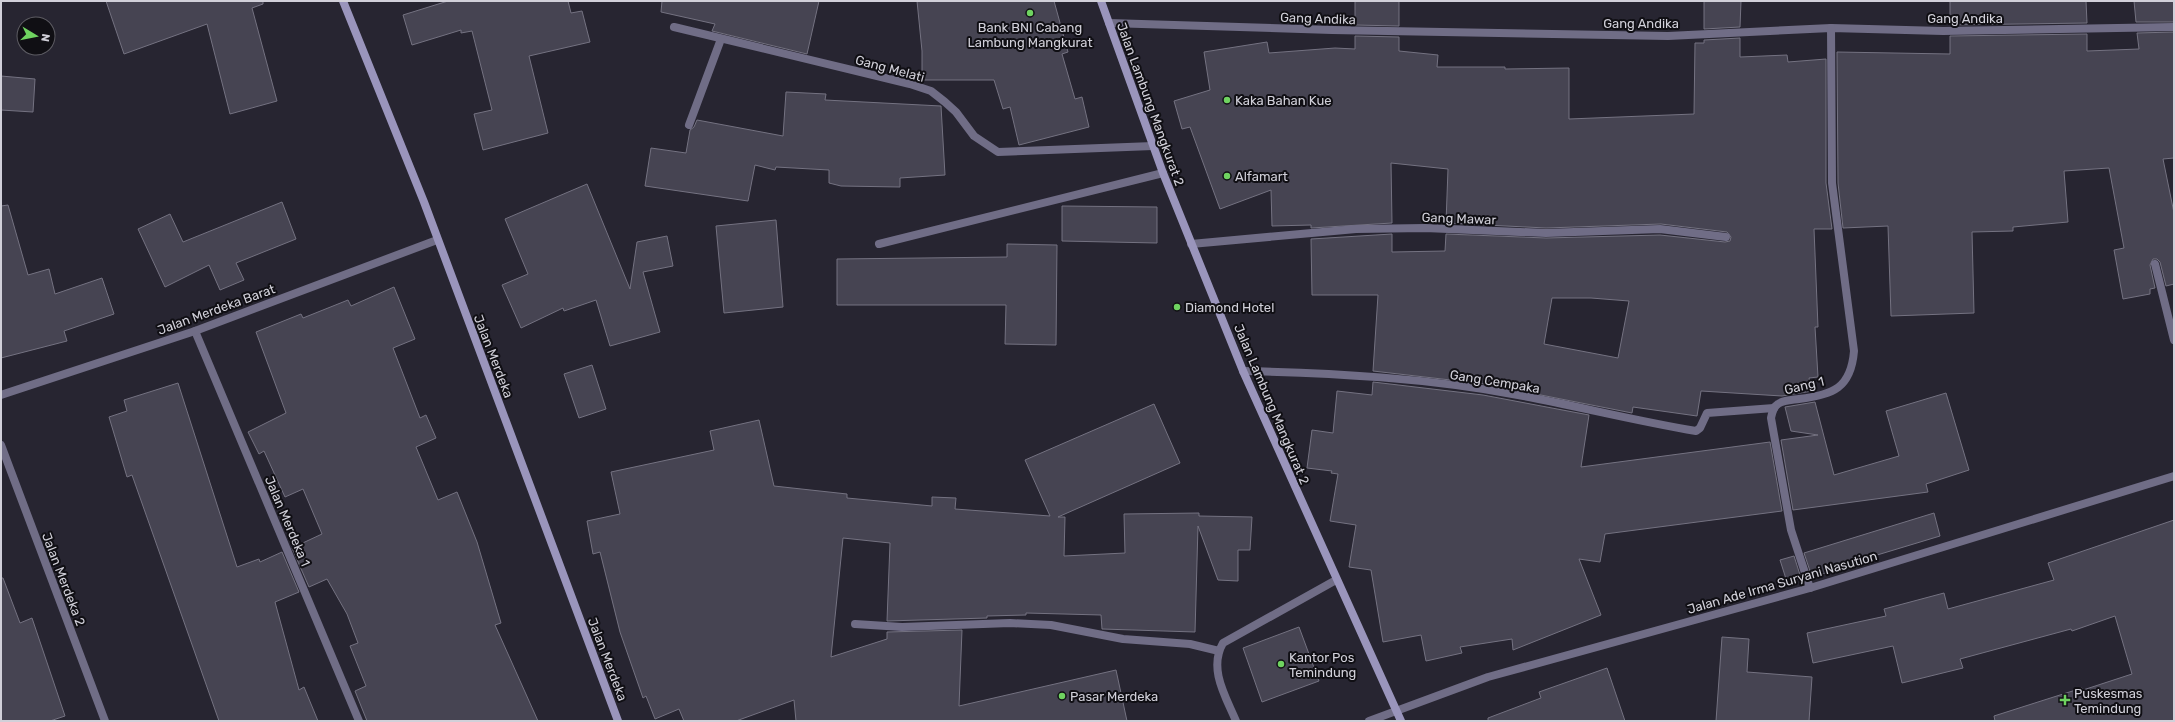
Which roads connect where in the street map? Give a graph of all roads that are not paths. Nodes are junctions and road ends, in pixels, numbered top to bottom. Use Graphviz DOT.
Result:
graph roads {
  1 [pos="344,1"];
  2 [pos="1101,1"];
  3 [pos="1109,23"];
  4 [pos="674,27"];
  5 [pos="2174,27"];
  6 [pos="1831,28"];
  7 [pos="721,39"];
  8 [pos="689,125"];
  9 [pos="1153,146"];
  10 [pos="1163,173"];
  11 [pos="1726,237"];
  12 [pos="437,240"];
  13 [pos="879,244"];
  14 [pos="1191,244"];
  15 [pos="2155,264"];
  16 [pos="195,331"];
  17 [pos="2174,340"];
  18 [pos="1243,372"];
  19 [pos="1,395"];
  20 [pos="1774,408"];
  21 [pos="1,444"];
  22 [pos="2174,476"];
  23 [pos="1336,580"];
  24 [pos="1810,588"];
  25 [pos="854,624"];
  26 [pos="1219,651"];
  27 [pos="1396,710"];
  28 [pos="105,721"];
  29 [pos="359,721"];
  30 [pos="618,721"];
  31 [pos="1236,721"];
  32 [pos="1369,721"];
  33 [pos="1401,721"];
  1 -- 12 [label="street, Jalan Merdeka"];
  2 -- 3 [label="street, Jalan Lambung Mangkurat 2"];
  3 -- 6 [label="street, Gang Andika"];
  3 -- 9 [label="street, Jalan Lambung Mangkurat 2"];
  4 -- 7 [label="street, Gang Melati"];
  5 -- 6 [label="street, Gang Andika"];
  6 -- 20 [label="street, Gang 1"];
  7 -- 8 [label="street"];
  7 -- 9 [label="street, Gang Melati"];
  9 -- 10 [label="street, Jalan Lambung Mangkurat 2"];
  10 -- 13 [label="street"];
  10 -- 14 [label="street, Jalan Lambung Mangkurat 2"];
  11 -- 14 [label="street, Gang Mawar"];
  12 -- 16 [label="street, Jalan Merdeka Barat"];
  12 -- 30 [label="street, Jalan Merdeka"];
  14 -- 18 [label="street, Jalan Lambung Mangkurat 2"];
  15 -- 17 [label="street"];
  16 -- 19 [label="street, Jalan Merdeka Barat"];
  16 -- 29 [label="street, Jalan Merdeka 1"];
  18 -- 20 [label="street, Gang Cempaka"];
  18 -- 23 [label="street, Jalan Lambung Mangkurat 2"];
  20 -- 24 [label="street, Gang 1"];
  21 -- 28 [label="street, Jalan Merdeka 2"];
  22 -- 24 [label="street, Jalan Ade Irma Suryani Nasution"];
  23 -- 26 [label="street"];
  23 -- 27 [label="street, Jalan Lambung Mangkurat 2"];
  24 -- 27 [label="street, Jalan Ade Irma Suryani Nasution"];
  25 -- 26 [label="street"];
  26 -- 31 [label="street"];
  27 -- 32 [label="street, Jalan Ade Irma Suryani Nasution"];
  27 -- 33 [label="street, Jalan Lambung Mangkurat 2"];
}
